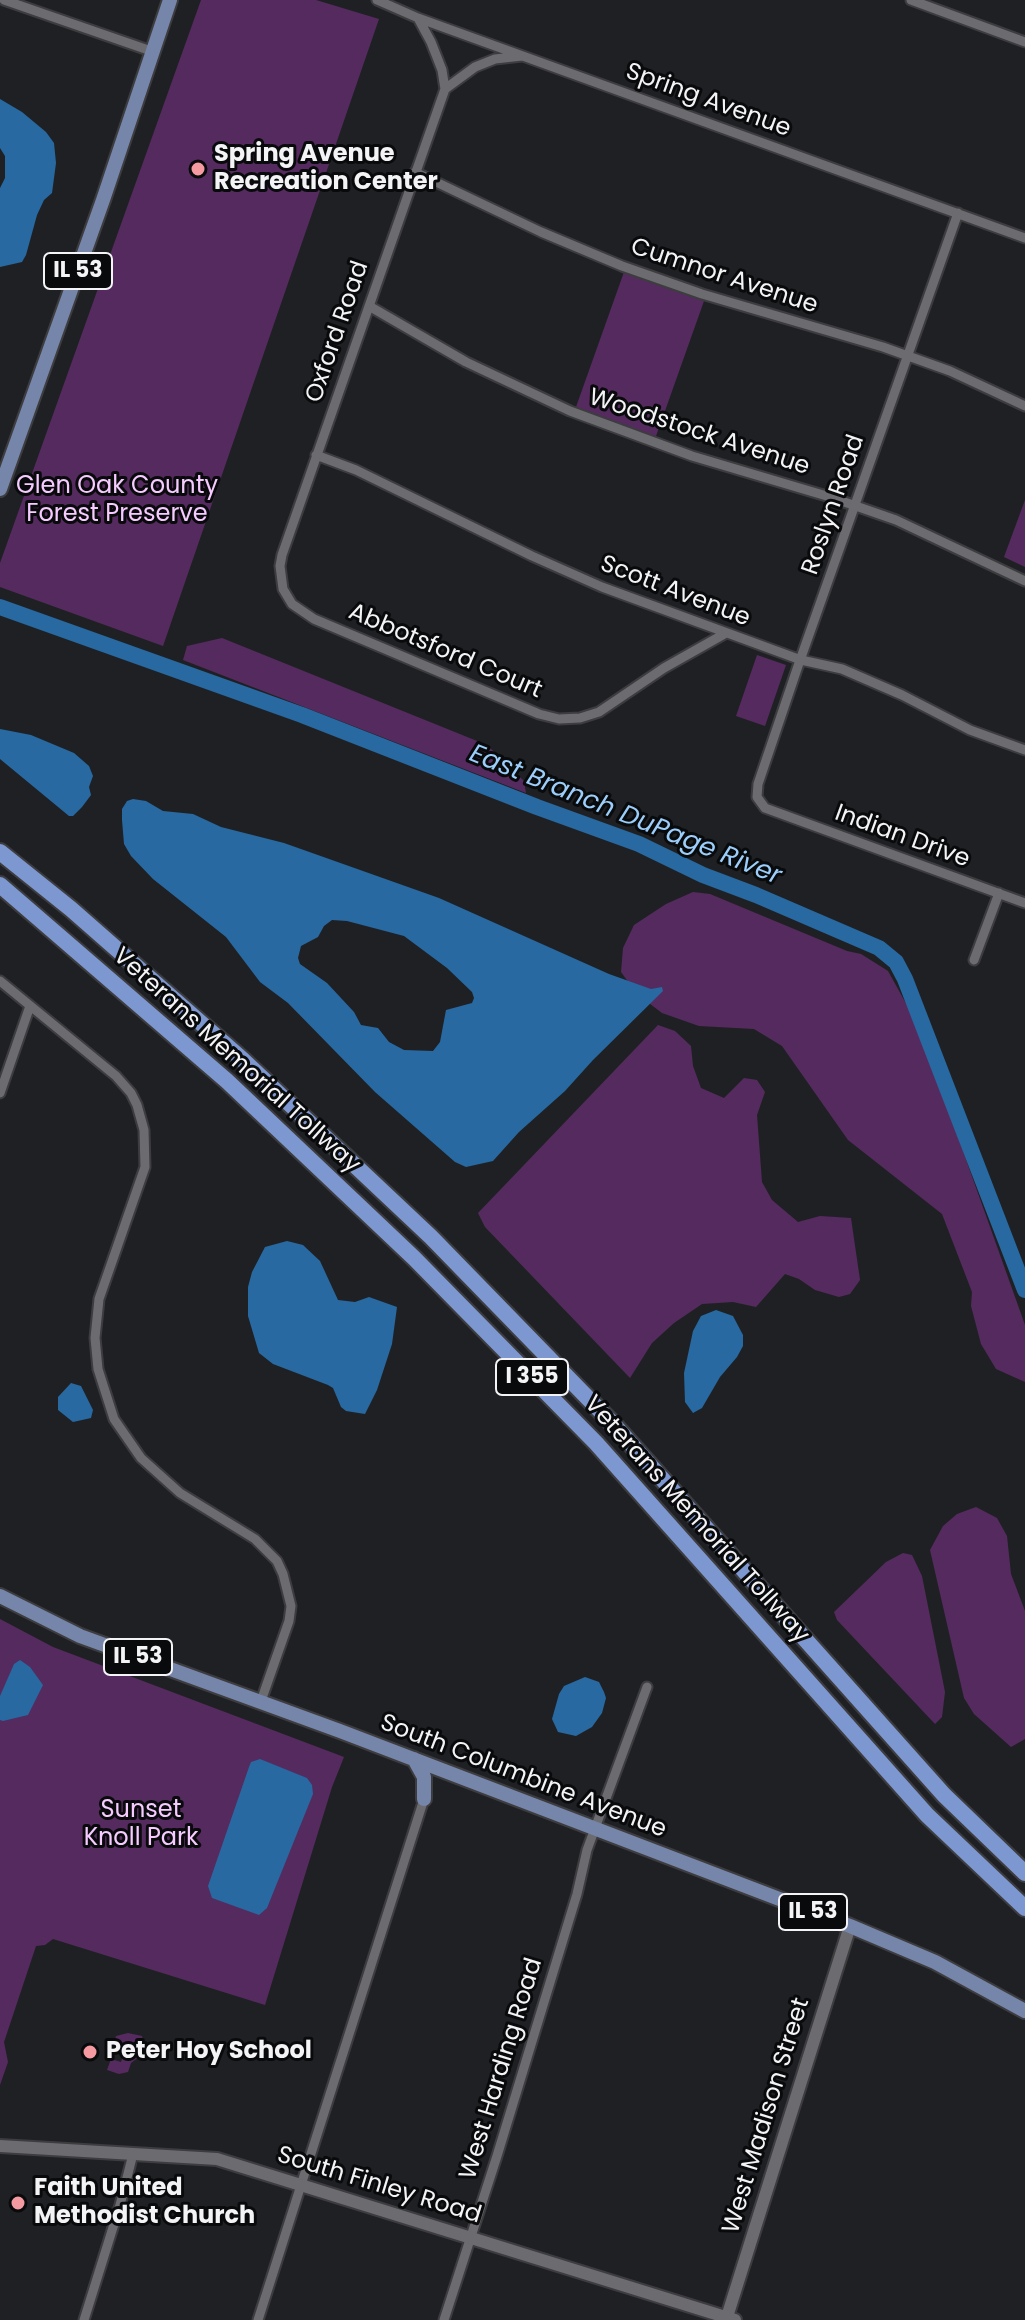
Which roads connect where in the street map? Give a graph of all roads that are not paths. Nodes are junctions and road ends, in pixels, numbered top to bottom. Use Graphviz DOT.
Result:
graph roads {
  1 [pos="4,0"];
  2 [pos="170,0"];
  3 [pos="377,0"];
  4 [pos="911,0"];
  5 [pos="390,3"];
  6 [pos="418,18"];
  7 [pos="1025,42"];
  8 [pos="154,52"];
  9 [pos="525,55"];
  10 [pos="445,89"];
  11 [pos="415,172"];
  12 [pos="958,213"];
  13 [pos="1025,238"];
  14 [pos="369,306"];
  15 [pos="907,356"];
  16 [pos="1025,406"];
  17 [pos="316,455"];
  18 [pos="0,489"];
  19 [pos="855,507"];
  20 [pos="1025,581"];
  21 [pos="283,589"];
  22 [pos="726,633"];
  23 [pos="801,660"];
  24 [pos="1025,750"];
  25 [pos="765,808"];
  26 [pos="0,852"];
  27 [pos="0,885"];
  28 [pos="999,893"];
  29 [pos="1025,903"];
  30 [pos="974,960"];
  31 [pos="0,981"];
  32 [pos="30,1006"];
  33 [pos="0,1093"];
  34 [pos="0,1596"];
  35 [pos="647,1687"];
  36 [pos="261,1701"];
  37 [pos="414,1759"];
  38 [pos="450,1774"];
  39 [pos="424,1799"];
  40 [pos="595,1829"];
  41 [pos="1025,1873"];
  42 [pos="1025,1908"];
  43 [pos="850,1926"];
  44 [pos="1025,2011"];
  45 [pos="0,2146"];
  46 [pos="133,2154"];
  47 [pos="301,2185"];
  48 [pos="471,2238"];
  49 [pos="729,2319"];
  50 [pos="84,2320"];
  51 [pos="258,2320"];
  52 [pos="444,2320"];
  1 -- 8 [label="street"];
  2 -- 8 [label="main road, IL 53"];
  3 -- 5 [label="street, Spring Avenue"];
  4 -- 7 [label="street"];
  5 -- 6 [label="street, Spring Avenue"];
  6 -- 9 [label="street, Spring Avenue"];
  6 -- 10 [label="street"];
  8 -- 18 [label="main road, IL 53"];
  9 -- 10 [label="street"];
  9 -- 12 [label="street, Spring Avenue"];
  10 -- 11 [label="street, Oxford Road"];
  11 -- 14 [label="street, Oxford Road"];
  11 -- 15 [label="street, Cumnor Avenue"];
  12 -- 13 [label="street, Spring Avenue"];
  12 -- 15 [label="street, Roslyn Road"];
  14 -- 17 [label="street, Oxford Road"];
  14 -- 19 [label="street, Woodstock Avenue"];
  15 -- 16 [label="street, Cumnor Avenue"];
  15 -- 19 [label="street, Roslyn Road"];
  17 -- 21 [label="street, Oxford Road"];
  17 -- 22 [label="street, Scott Avenue"];
  19 -- 20 [label="street, Woodstock Avenue"];
  19 -- 23 [label="street, Roslyn Road"];
  21 -- 22 [label="street, Abbotsford Court"];
  22 -- 23 [label="street, Scott Avenue"];
  23 -- 24 [label="street, Scott Avenue"];
  23 -- 25 [label="street, Roslyn Road"];
  25 -- 28 [label="street, Indian Drive"];
  26 -- 41 [label="highway, Veterans Memorial Tollway / I 355"];
  27 -- 42 [label="highway, Veterans Memorial Tollway / I 355"];
  28 -- 29 [label="street, Indian Drive"];
  28 -- 30 [label="street"];
  31 -- 32 [label="street"];
  32 -- 33 [label="street"];
  32 -- 36 [label="street"];
  34 -- 36 [label="main road, South Columbine Avenue / IL 53"];
  35 -- 40 [label="street, West Harding Road"];
  36 -- 37 [label="main road, South Columbine Avenue / IL 53"];
  37 -- 38 [label="main road, South Columbine Avenue / IL 53"];
  37 -- 39 [label="main road"];
  38 -- 39 [label="main road"];
  38 -- 40 [label="main road, South Columbine Avenue / IL 53"];
  39 -- 47 [label="street"];
  40 -- 43 [label="main road, South Columbine Avenue / IL 53"];
  40 -- 48 [label="street, West Harding Road"];
  43 -- 44 [label="main road, South Columbine Avenue / IL 53"];
  43 -- 49 [label="main road, West Madison Street"];
  45 -- 46 [label="main road, South Finley Road"];
  46 -- 47 [label="main road, South Finley Road"];
  46 -- 50 [label="street"];
  47 -- 48 [label="main road, South Finley Road"];
  47 -- 51 [label="street"];
  48 -- 49 [label="main road, South Finley Road"];
  48 -- 52 [label="street, West Harding Road"];
}
